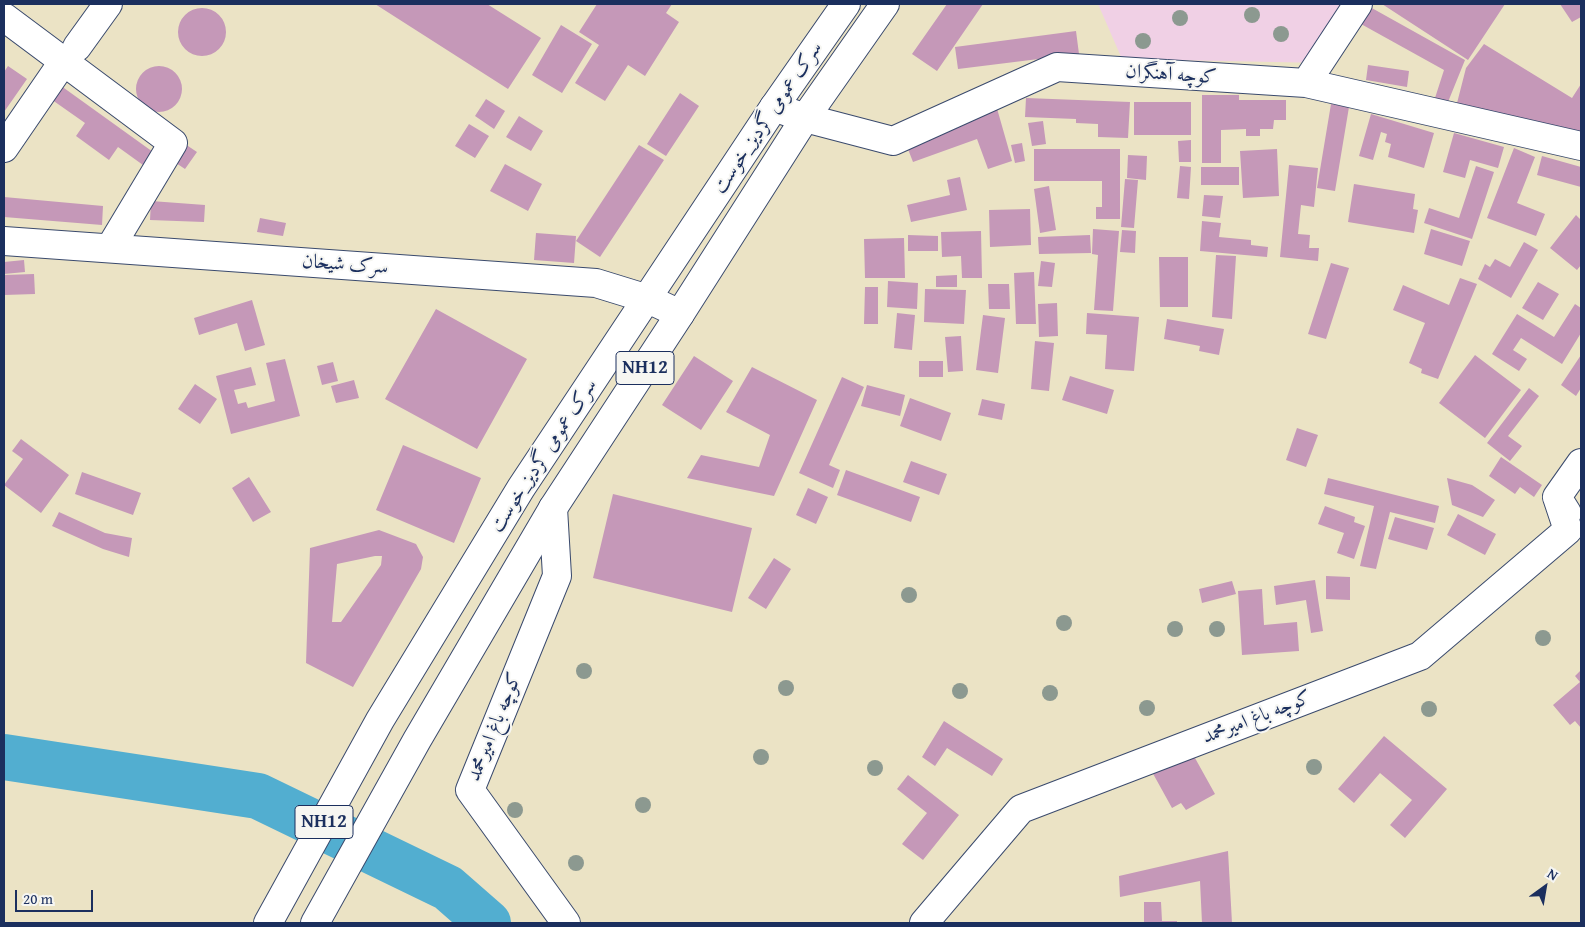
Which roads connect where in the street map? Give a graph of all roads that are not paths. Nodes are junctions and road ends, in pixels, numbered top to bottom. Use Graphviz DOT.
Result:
graph roads {
  1 [pos="108,4"];
  2 [pos="846,4"];
  3 [pos="885,4"];
  4 [pos="1358,4"];
  5 [pos="4,17"];
  6 [pos="70,54"];
  7 [pos="1306,84"];
  8 [pos="774,107"];
  9 [pos="805,118"];
  10 [pos="1581,146"];
  11 [pos="4,148"];
  12 [pos="4,241"];
  13 [pos="110,248"];
  14 [pos="648,299"];
  15 [pos="680,314"];
  16 [pos="1581,462"];
  17 [pos="1557,497"];
  18 [pos="552,508"];
  19 [pos="1581,536"];
  20 [pos="268,923"];
  21 [pos="316,923"];
  22 [pos="566,923"];
  23 [pos="924,923"];
  1 -- 6 [label="main road"];
  2 -- 8 [label="main road, سرک عمومی گردیز_خوست / NH12"];
  3 -- 9 [label="main road, سرک عمومی گردیز_خوست / NH12"];
  4 -- 7 [label="main road"];
  5 -- 6 [label="main road"];
  6 -- 11 [label="main road"];
  6 -- 13 [label="main road"];
  7 -- 9 [label="main road, کوچه آهنگران"];
  7 -- 10 [label="main road, کوچه آهنگران"];
  8 -- 9 [label="main road, کوچه آهنگران"];
  8 -- 14 [label="main road, سرک عمومی گردیز_خوست / NH12"];
  9 -- 15 [label="main road, سرک عمومی گردیز_خوست / NH12"];
  12 -- 13 [label="main road, سرک شیخان"];
  13 -- 14 [label="main road, سرک شیخان"];
  14 -- 15 [label="main road, سرک شیخان"];
  14 -- 20 [label="main road, سرک عمومی گردیز_خوست / NH12"];
  15 -- 18 [label="main road, سرک عمومی گردیز_خوست / NH12"];
  16 -- 17 [label="main road"];
  17 -- 19 [label="main road"];
  17 -- 23 [label="main road, کوچه باغ امیرمحمد"];
  18 -- 21 [label="main road, سرک عمومی گردیز_خوست / NH12"];
  18 -- 22 [label="main road, کوچه باغ امیرمحمد"];
}
